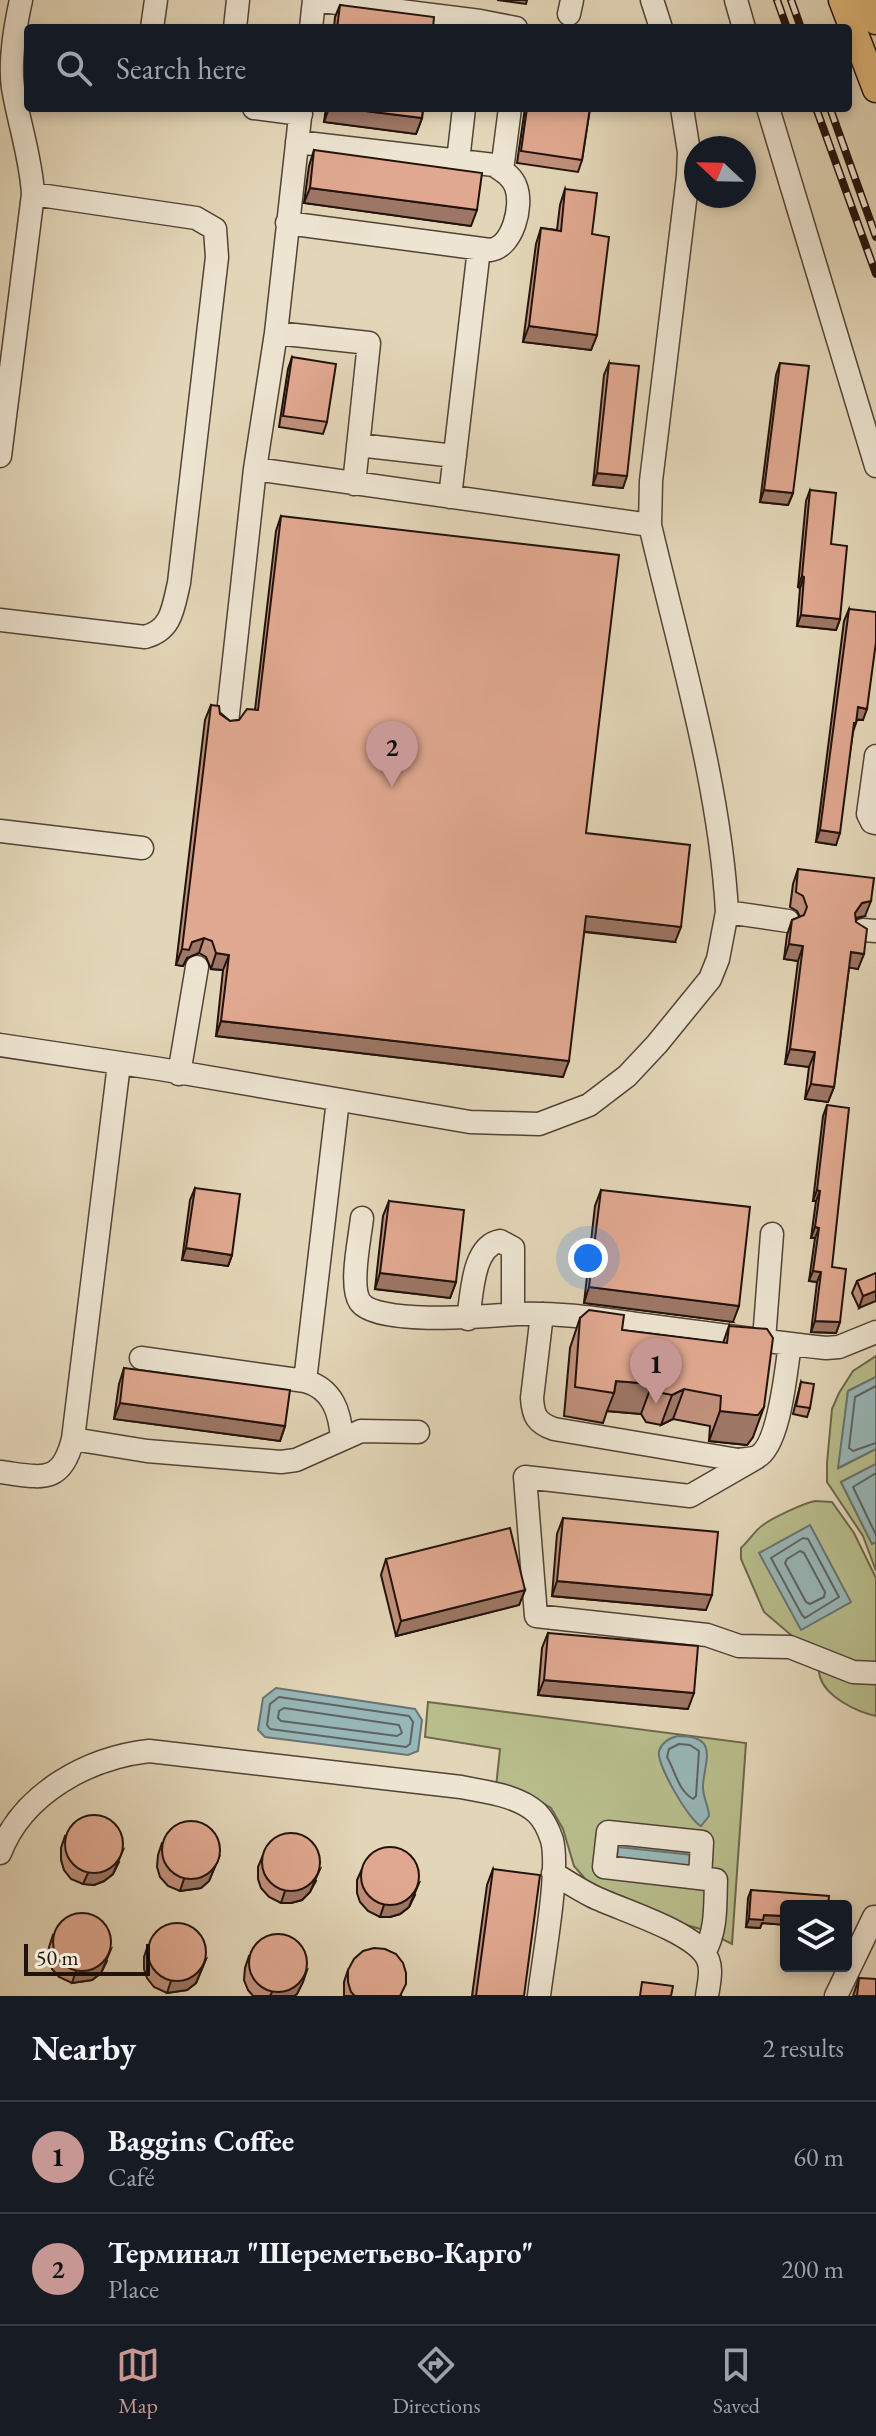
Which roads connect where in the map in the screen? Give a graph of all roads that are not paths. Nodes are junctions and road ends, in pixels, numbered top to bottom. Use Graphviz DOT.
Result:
graph roads {
  1 [pos="21,0"];
  2 [pos="156,0"];
  3 [pos="238,0"];
  4 [pos="314,0"];
  5 [pos="652,0"];
  6 [pos="736,0"];
  7 [pos="842,0"];
  8 [pos="869,0"];
  9 [pos="876,21"];
  10 [pos="153,24"];
  11 [pos="235,24"];
  12 [pos="311,24"];
  13 [pos="495,24"];
  14 [pos="660,24"];
  15 [pos="743,24"];
  16 [pos="851,24"];
  17 [pos="852,26"];
  18 [pos="876,89"];
  19 [pos="301,112"];
  20 [pos="464,112"];
  21 [pos="509,112"];
  22 [pos="683,112"];
  23 [pos="769,112"];
  24 [pos="297,142"];
  25 [pos="458,161"];
  26 [pos="502,170"];
  27 [pos="33,194"];
  28 [pos="287,223"];
  29 [pos="479,249"];
  30 [pos="276,333"];
  31 [pos="358,445"];
  32 [pos="0,456"];
  33 [pos="455,456"];
  34 [pos="876,466"];
  35 [pos="255,469"];
  36 [pos="354,484"];
  37 [pos="450,497"];
  38 [pos="650,525"];
  39 [pos="0,620"];
  40 [pos="227,723"];
  41 [pos="876,756"];
  42 [pos="876,823"];
  43 [pos="0,831"];
  44 [pos="142,848"];
  45 [pos="727,912"];
  46 [pos="788,921"];
  47 [pos="197,967"];
  48 [pos="0,1045"];
  49 [pos="119,1064"];
  50 [pos="179,1074"];
  51 [pos="338,1100"];
  52 [pos="362,1218"];
  53 [pos="772,1234"];
  54 [pos="513,1314"];
  55 [pos="542,1314"];
  56 [pos="468,1319"];
  57 [pos="876,1332"];
  58 [pos="764,1340"];
  59 [pos="790,1344"];
  60 [pos="141,1358"];
  61 [pos="305,1381"];
  62 [pos="418,1432"];
  63 [pos="73,1439"];
  64 [pos="342,1439"];
  65 [pos="756,1458"];
  66 [pos="0,1472"];
  67 [pos="876,1673"];
  68 [pos="0,1853"];
  69 [pos="553,1873"];
  70 [pos="700,1878"];
  71 [pos="876,1917"];
  72 [pos="704,1953"];
  73 [pos="539,1996"];
  74 [pos="707,1996"];
  75 [pos="836,1996"];
  1 -- 27 [label="lane"];
  2 -- 10 [label="lane"];
  3 -- 11 [label="lane"];
  4 -- 12 [label="lane"];
  4 -- 13 [label="lane"];
  5 -- 14 [label="lane"];
  6 -- 15 [label="lane"];
  7 -- 16 [label="main road"];
  8 -- 9 [label="main road"];
  17 -- 18 [label="main road"];
  19 -- 24 [label="lane"];
  20 -- 25 [label="lane"];
  21 -- 26 [label="lane"];
  22 -- 38 [label="lane"];
  23 -- 34 [label="lane"];
  24 -- 25 [label="lane"];
  24 -- 28 [label="lane"];
  25 -- 26 [label="lane"];
  26 -- 29 [label="lane"];
  27 -- 32 [label="lane"];
  27 -- 39 [label="lane"];
  28 -- 29 [label="lane"];
  28 -- 30 [label="lane"];
  29 -- 33 [label="lane"];
  30 -- 31 [label="lane"];
  30 -- 35 [label="lane"];
  31 -- 33 [label="lane"];
  31 -- 36 [label="lane"];
  33 -- 37 [label="lane"];
  35 -- 36 [label="lane"];
  35 -- 40 [label="lane"];
  36 -- 37 [label="lane"];
  37 -- 38 [label="lane"];
  38 -- 45 [label="lane"];
  41 -- 42 [label="lane"];
  43 -- 44 [label="lane"];
  45 -- 46 [label="lane"];
  45 -- 51 [label="lane"];
  47 -- 50 [label="lane"];
  48 -- 49 [label="lane"];
  49 -- 50 [label="lane"];
  49 -- 63 [label="lane"];
  50 -- 51 [label="lane"];
  51 -- 61 [label="lane"];
  52 -- 56 [label="lane"];
  53 -- 58 [label="lane"];
  54 -- 55 [label="lane"];
  54 -- 56 [label="lane"];
  54 -- 56 [label="lane"];
  55 -- 58 [label="lane"];
  55 -- 65 [label="lane"];
  57 -- 59 [label="lane"];
  58 -- 59 [label="lane"];
  59 -- 65 [label="lane"];
  60 -- 61 [label="lane"];
  61 -- 64 [label="lane"];
  62 -- 64 [label="lane"];
  63 -- 64 [label="lane"];
  63 -- 66 [label="lane"];
  65 -- 67 [label="lane"];
  68 -- 69 [label="lane"];
  69 -- 72 [label="lane"];
  69 -- 73 [label="lane"];
  70 -- 72 [label="lane"];
  71 -- 75 [label="lane"];
  72 -- 74 [label="lane"];
}
